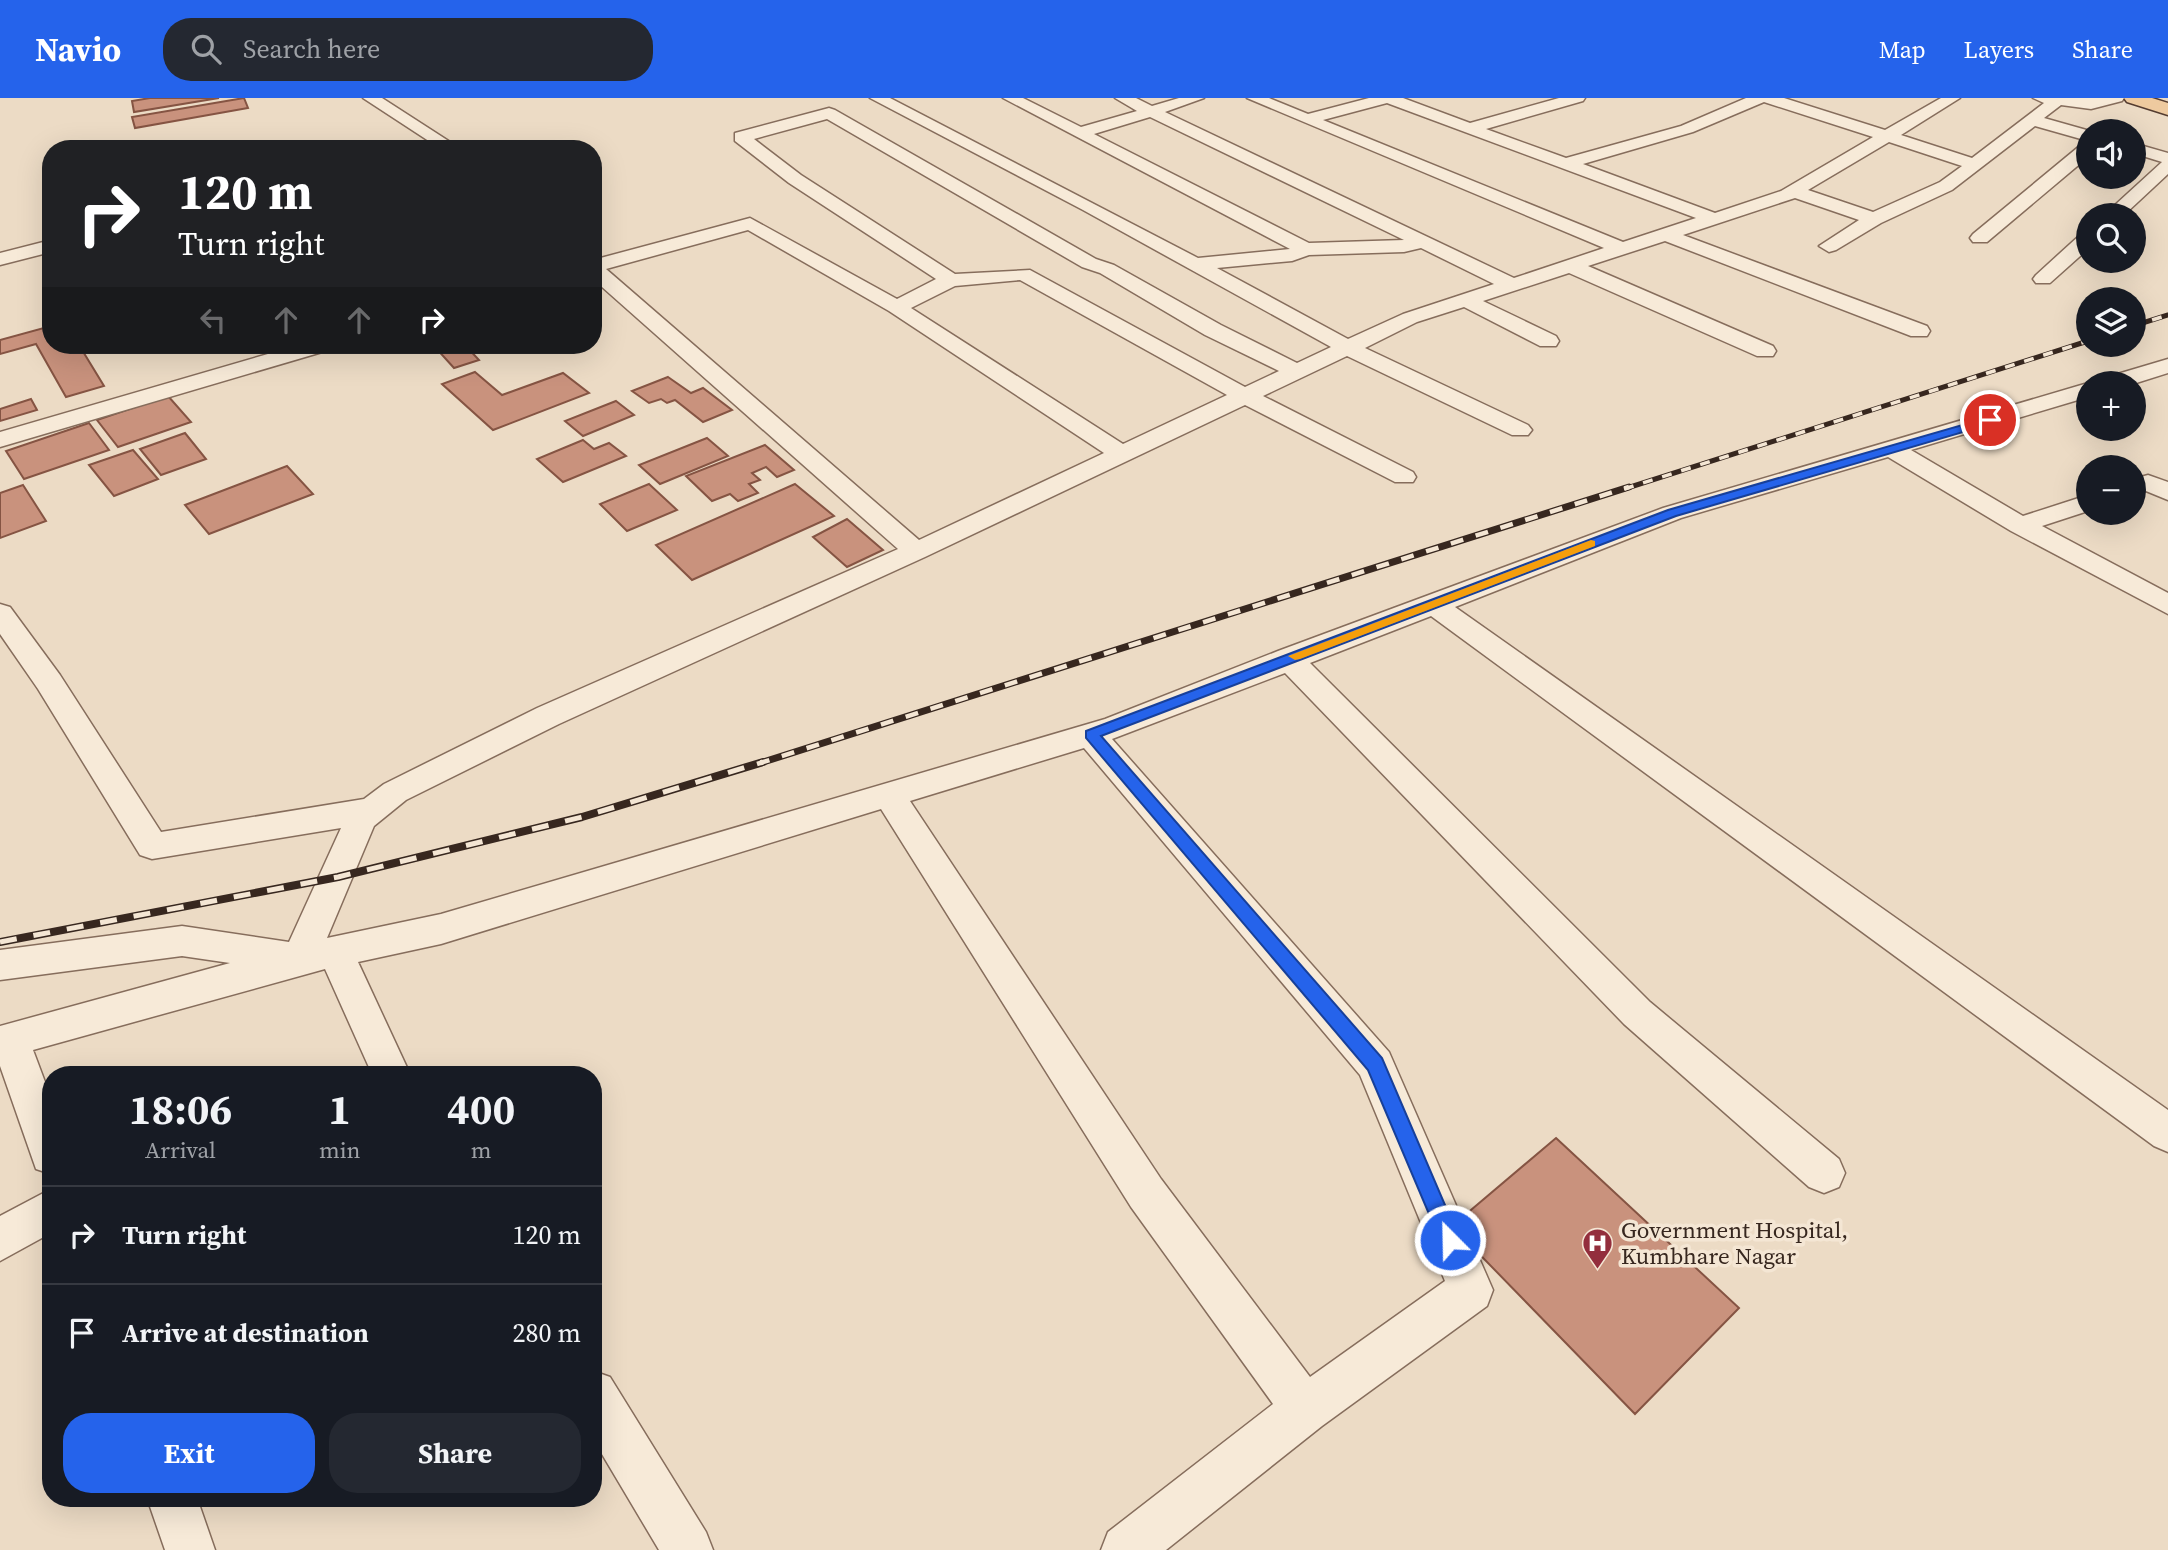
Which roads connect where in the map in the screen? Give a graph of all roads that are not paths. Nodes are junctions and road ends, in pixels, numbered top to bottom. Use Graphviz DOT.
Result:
graph roads {
  1 [pos="371,98"];
  2 [pos="1011,98"];
  3 [pos="1123,98"];
  4 [pos="1196,98"];
  5 [pos="1255,98"];
  6 [pos="1387,98"];
  7 [pos="1518,98"];
  8 [pos="1577,98"];
  9 [pos="1759,98"];
  10 [pos="1768,98"];
  11 [pos="1952,98"];
  12 [pos="2041,98"];
  13 [pos="2116,98"];
  14 [pos="2133,98"];
  15 [pos="2058,100"];
  16 [pos="869,101"];
  17 [pos="810,103"];
  18 [pos="1539,106"];
  19 [pos="2168,109"];
  20 [pos="1151,111"];
  21 [pos="829,113"];
  22 [pos="1308,119"];
  23 [pos="2032,120"];
  24 [pos="1470,128"];
  25 [pos="1079,133"];
  26 [pos="2076,133"];
  27 [pos="1887,135"];
  28 [pos="439,140"];
  29 [pos="2146,152"];
  30 [pos="2076,158"];
  31 [pos="2168,158"];
  32 [pos="1569,163"];
  33 [pos="1974,164"];
  34 [pos="2168,165"];
  35 [pos="1794,191"];
  36 [pos="2126,203"];
  37 [pos="1715,219"];
  38 [pos="1874,219"];
  39 [pos="1666,235"];
  40 [pos="1980,238"];
  41 [pos="1426,241"];
  42 [pos="1829,247"];
  43 [pos="42,248"];
  44 [pos="1623,249"];
  45 [pos="2076,249"];
  46 [pos="1306,250"];
  47 [pos="0,259"];
  48 [pos="1195,264"];
  49 [pos="602,265"];
  50 [pos="1570,266"];
  51 [pos="602,275"];
  52 [pos="2043,279"];
  53 [pos="951,280"];
  54 [pos="1513,285"];
  55 [pos="1465,300"];
  56 [pos="896,307"];
  57 [pos="1919,331"];
  58 [pos="1548,341"];
  59 [pos="1348,348"];
  60 [pos="1765,351"];
  61 [pos="291,354"];
  62 [pos="2168,366"];
  63 [pos="1298,372"];
  64 [pos="2146,373"];
  65 [pos="2076,394"];
  66 [pos="1245,396"];
  67 [pos="1520,430"];
  68 [pos="0,440"];
  69 [pos="1893,450"];
  70 [pos="1122,454"];
  71 [pos="1404,477"];
  72 [pos="2146,483"];
  73 [pos="2168,492"];
  74 [pos="2076,506"];
  75 [pos="2020,525"];
  76 [pos="916,551"];
  77 [pos="1431,603"];
  78 [pos="2168,604"];
  79 [pos="0,613"];
  80 [pos="1289,658"];
  81 [pos="1091,734"];
  82 [pos="890,795"];
  83 [pos="372,810"];
  84 [pos="317,955"];
  85 [pos="0,965"];
  86 [pos="5,1041"];
  87 [pos="386,1066"];
  88 [pos="42,1133"];
  89 [pos="2168,1133"];
  90 [pos="1824,1173"];
  91 [pos="42,1214"];
  92 [pos="0,1240"];
  93 [pos="602,1409"];
  94 [pos="1305,1409"];
  95 [pos="175,1507"];
  96 [pos="190,1550"];
  97 [pos="688,1550"];
  98 [pos="1126,1550"];
  1 -- 28 [label="street"];
  2 -- 25 [label="street"];
  3 -- 20 [label="street"];
  4 -- 20 [label="street"];
  5 -- 22 [label="street"];
  6 -- 22 [label="street"];
  6 -- 24 [label="street"];
  7 -- 18 [label="street"];
  8 -- 18 [label="street"];
  9 -- 32 [label="street"];
  10 -- 27 [label="street"];
  11 -- 27 [label="street"];
  12 -- 15 [label="street"];
  13 -- 15 [label="street"];
  14 -- 19 [label="main road"];
  15 -- 23 [label="street"];
  16 -- 21 [label="street"];
  16 -- 48 [label="street"];
  17 -- 21 [label="street"];
  18 -- 24 [label="street"];
  20 -- 25 [label="street"];
  20 -- 41 [label="street"];
  21 -- 53 [label="street"];
  21 -- 63 [label="street"];
  22 -- 44 [label="street"];
  23 -- 26 [label="street"];
  23 -- 33 [label="street"];
  24 -- 32 [label="street"];
  25 -- 46 [label="street"];
  27 -- 33 [label="street"];
  27 -- 35 [label="street"];
  29 -- 31 [label="street"];
  30 -- 40 [label="street"];
  32 -- 37 [label="street"];
  33 -- 38 [label="street"];
  34 -- 36 [label="street"];
  35 -- 37 [label="street"];
  35 -- 38 [label="street"];
  37 -- 39 [label="street"];
  38 -- 42 [label="street"];
  39 -- 44 [label="street"];
  39 -- 57 [label="street"];
  41 -- 46 [label="street"];
  41 -- 54 [label="street"];
  43 -- 47 [label="street"];
  44 -- 50 [label="street"];
  45 -- 52 [label="street"];
  46 -- 48 [label="street"];
  48 -- 59 [label="street"];
  49 -- 56 [label="street"];
  50 -- 54 [label="street"];
  50 -- 60 [label="street"];
  51 -- 76 [label="street"];
  53 -- 56 [label="street"];
  53 -- 66 [label="street"];
  54 -- 55 [label="street"];
  55 -- 58 [label="street"];
  55 -- 59 [label="street"];
  56 -- 70 [label="street"];
  59 -- 63 [label="street"];
  59 -- 67 [label="street"];
  61 -- 68 [label="street"];
  62 -- 64 [label="street"];
  63 -- 66 [label="street"];
  65 -- 69 [label="street"];
  66 -- 70 [label="street"];
  66 -- 71 [label="street"];
  69 -- 75 [label="street"];
  69 -- 77 [label="street"];
  70 -- 76 [label="street"];
  72 -- 73 [label="street"];
  74 -- 75 [label="street"];
  75 -- 78 [label="street"];
  76 -- 83 [label="street"];
  77 -- 80 [label="street"];
  77 -- 89 [label="street"];
  79 -- 83 [label="street"];
  80 -- 81 [label="street"];
  80 -- 90 [label="street"];
  81 -- 82 [label="street"];
  81 -- 94 [label="street"];
  82 -- 84 [label="street"];
  82 -- 94 [label="street"];
  83 -- 84 [label="street"];
  84 -- 85 [label="street"];
  84 -- 86 [label="street"];
  84 -- 87 [label="street"];
  86 -- 88 [label="street"];
  91 -- 92 [label="street"];
  93 -- 97 [label="street"];
  94 -- 98 [label="street"];
  95 -- 96 [label="street"];
}
